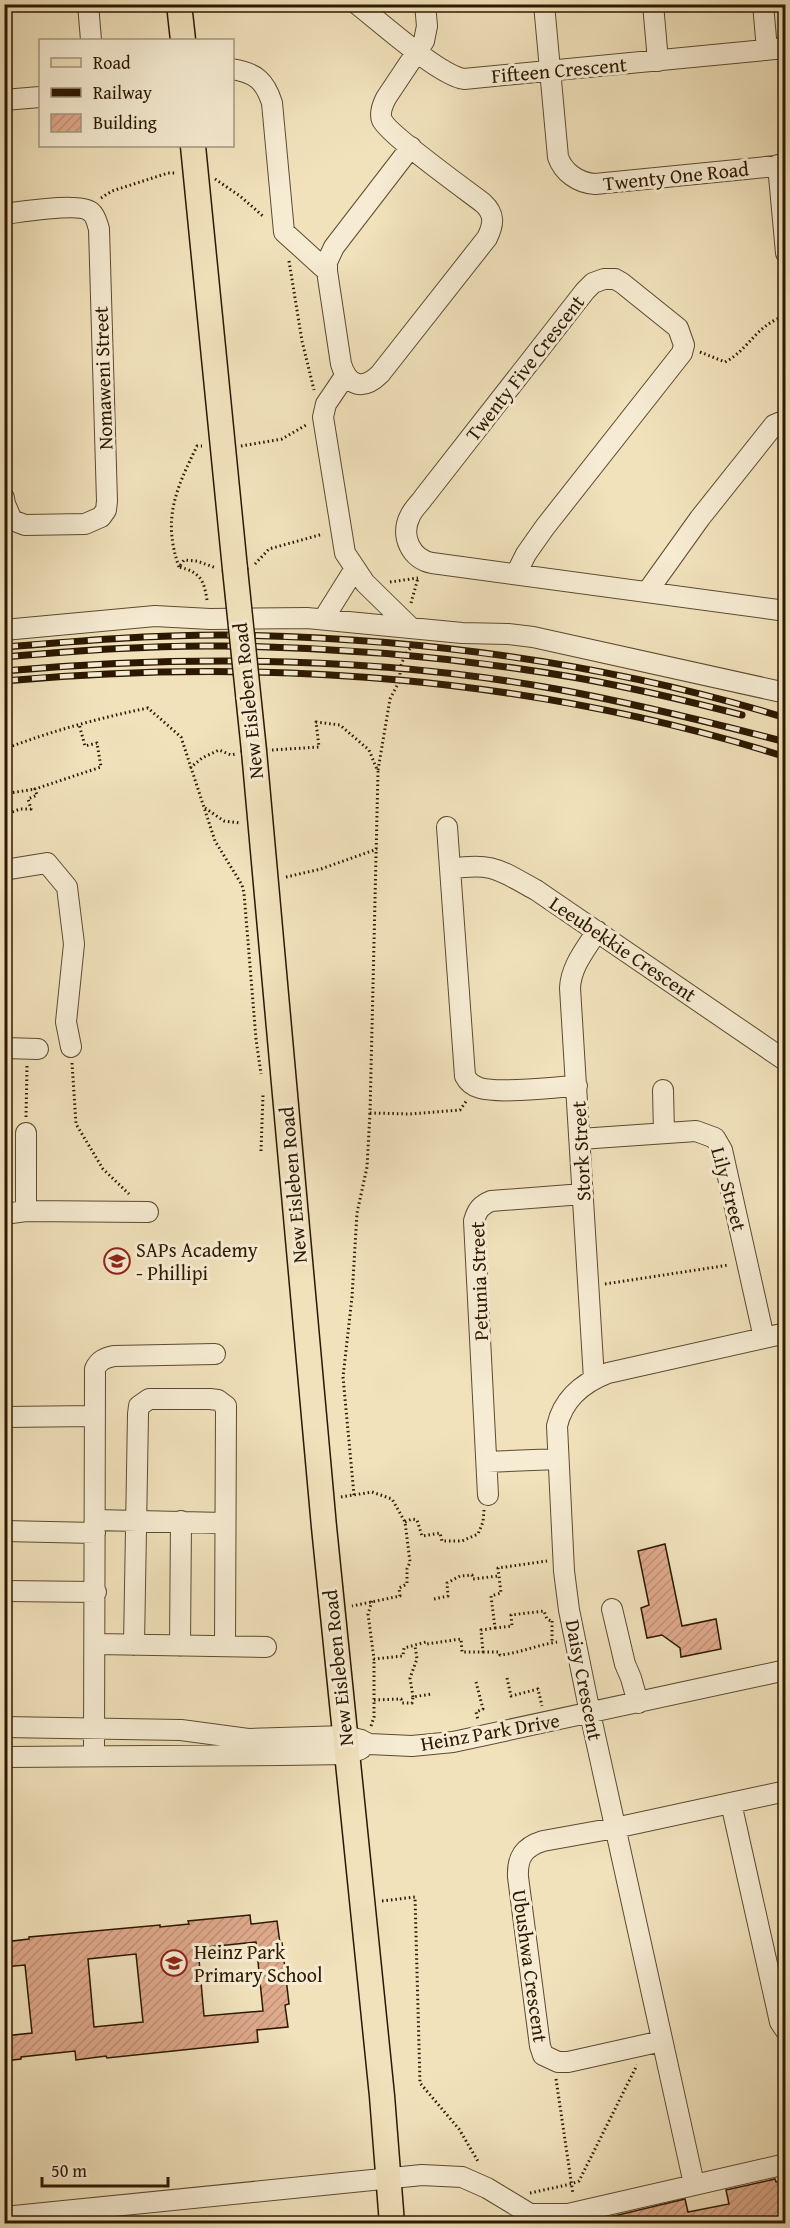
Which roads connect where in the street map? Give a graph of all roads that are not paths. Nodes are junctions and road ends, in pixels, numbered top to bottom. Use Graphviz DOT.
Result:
graph roads {
  1 [pos="88,4"];
  2 [pos="179,4"];
  3 [pos="357,4"];
  4 [pos="425,4"];
  5 [pos="544,4"];
  6 [pos="653,4"];
  7 [pos="763,4"];
  8 [pos="91,39"];
  9 [pos="183,39"];
  10 [pos="776,49"];
  11 [pos="418,51"];
  12 [pos="658,61"];
  13 [pos="234,70"];
  14 [pos="551,70"];
  15 [pos="39,97"];
  16 [pos="4,100"];
  17 [pos="193,147"];
  18 [pos="411,147"];
  19 [pos="782,165"];
  20 [pos="4,214"];
  21 [pos="786,253"];
  22 [pos="327,271"];
  23 [pos="345,376"];
  24 [pos="786,420"];
  25 [pos="4,498"];
  26 [pos="354,570"];
  27 [pos="516,574"];
  28 [pos="647,592"];
  29 [pos="784,608"];
  30 [pos="324,618"];
  31 [pos="411,628"];
  32 [pos="4,630"];
  33 [pos="786,693"];
  34 [pos="447,827"];
  35 [pos="450,868"];
  36 [pos="4,870"];
  37 [pos="597,931"];
  38 [pos="71,1047"];
  39 [pos="4,1048"];
  40 [pos="33,1049"];
  41 [pos="786,1061"];
  42 [pos="577,1086"];
  43 [pos="663,1090"];
  44 [pos="26,1133"];
  45 [pos="664,1133"];
  46 [pos="580,1139"];
  47 [pos="583,1194"];
  48 [pos="26,1211"];
  49 [pos="148,1212"];
  50 [pos="4,1214"];
  51 [pos="786,1334"];
  52 [pos="764,1338"];
  53 [pos="215,1354"];
  54 [pos="594,1378"];
  55 [pos="94,1416"];
  56 [pos="4,1417"];
  57 [pos="558,1459"];
  58 [pos="487,1462"];
  59 [pos="488,1495"];
  60 [pos="136,1521"];
  61 [pos="181,1521"];
  62 [pos="224,1523"];
  63 [pos="95,1527"];
  64 [pos="4,1531"];
  65 [pos="4,1591"];
  66 [pos="96,1592"];
  67 [pos="612,1608"];
  68 [pos="96,1644"];
  69 [pos="135,1645"];
  70 [pos="180,1646"];
  71 [pos="225,1646"];
  72 [pos="266,1647"];
  73 [pos="786,1670"];
  74 [pos="638,1703"];
  75 [pos="590,1713"];
  76 [pos="4,1727"];
  77 [pos="95,1727"];
  78 [pos="355,1743"];
  79 [pos="220,1745"];
  80 [pos="94,1756"];
  81 [pos="4,1757"];
  82 [pos="786,1791"];
  83 [pos="731,1803"];
  84 [pos="615,1828"];
  85 [pos="786,2031"];
  86 [pos="662,2041"];
  87 [pos="786,2164"];
  88 [pos="389,2179"];
  89 [pos="694,2184"];
  90 [pos="575,2216"];
  91 [pos="4,2217"];
  92 [pos="392,2223"];
  1 -- 8 [label="street"];
  2 -- 9 [label="main road"];
  3 -- 11 [label="street, Fifteen Crescent"];
  4 -- 11 [label="street"];
  5 -- 14 [label="street, Twenty One Road"];
  6 -- 12 [label="street"];
  7 -- 10 [label="street"];
  10 -- 12 [label="street, Fifteen Crescent"];
  11 -- 14 [label="street, Fifteen Crescent"];
  11 -- 18 [label="street"];
  12 -- 14 [label="street, Fifteen Crescent"];
  13 -- 22 [label="street"];
  14 -- 19 [label="street, Twenty One Road"];
  15 -- 16 [label="street"];
  17 -- 78 [label="main road, New Eisleben Road, bridge"];
  18 -- 22 [label="street"];
  18 -- 23 [label="street"];
  19 -- 21 [label="street"];
  20 -- 25 [label="street, Nomaweni Street"];
  22 -- 23 [label="street"];
  23 -- 26 [label="street"];
  24 -- 28 [label="street"];
  26 -- 30 [label="street"];
  26 -- 31 [label="street"];
  27 -- 27 [label="street, Twenty Five Crescent"];
  27 -- 28 [label="street, Twenty Five Crescent"];
  28 -- 29 [label="street, Twenty Five Crescent"];
  30 -- 31 [label="street"];
  30 -- 32 [label="street"];
  31 -- 33 [label="street"];
  34 -- 35 [label="street"];
  35 -- 37 [label="street, Leeubekkie Crescent"];
  35 -- 42 [label="street"];
  36 -- 38 [label="street"];
  37 -- 41 [label="street, Leeubekkie Crescent"];
  37 -- 42 [label="street, Stork Street"];
  39 -- 40 [label="street"];
  42 -- 46 [label="street, Stork Street"];
  43 -- 45 [label="street"];
  44 -- 48 [label="street"];
  45 -- 46 [label="street, Lily Street"];
  45 -- 52 [label="street, Lily Street"];
  46 -- 47 [label="street, Stork Street"];
  47 -- 54 [label="street, Stork Street"];
  47 -- 58 [label="street, Petunia Street"];
  48 -- 49 [label="street"];
  48 -- 50 [label="street"];
  51 -- 52 [label="street, Daisy Crescent"];
  52 -- 54 [label="street, Daisy Crescent"];
  53 -- 55 [label="street"];
  54 -- 57 [label="street, Daisy Crescent"];
  55 -- 56 [label="street"];
  55 -- 63 [label="street"];
  57 -- 58 [label="street"];
  57 -- 75 [label="street, Daisy Crescent"];
  58 -- 59 [label="street, Petunia Street"];
  60 -- 61 [label="street"];
  60 -- 62 [label="street"];
  60 -- 63 [label="street"];
  60 -- 69 [label="street"];
  61 -- 62 [label="street"];
  61 -- 70 [label="street"];
  62 -- 71 [label="street"];
  63 -- 64 [label="street"];
  63 -- 66 [label="street"];
  65 -- 66 [label="street"];
  66 -- 68 [label="street"];
  67 -- 74 [label="street"];
  68 -- 69 [label="street"];
  68 -- 77 [label="street"];
  69 -- 70 [label="street"];
  70 -- 71 [label="street"];
  71 -- 72 [label="street"];
  73 -- 74 [label="street, Heinz Park Drive"];
  74 -- 75 [label="street, Heinz Park Drive"];
  75 -- 78 [label="street, Heinz Park Drive"];
  75 -- 84 [label="street, Daisy Crescent"];
  76 -- 77 [label="street"];
  77 -- 79 [label="street"];
  77 -- 80 [label="street"];
  78 -- 79 [label="street, Heinz Park Drive"];
  78 -- 88 [label="main road, New Eisleben Road"];
  79 -- 80 [label="street"];
  80 -- 81 [label="street"];
  82 -- 83 [label="street"];
  83 -- 84 [label="street"];
  83 -- 85 [label="street"];
  84 -- 86 [label="street, Daisy Crescent"];
  84 -- 86 [label="street, Ubushwa Crescent"];
  86 -- 89 [label="street, Daisy Crescent"];
  87 -- 89 [label="street"];
  88 -- 90 [label="street"];
  88 -- 91 [label="street"];
  88 -- 92 [label="main road, New Eisleben Road"];
  89 -- 90 [label="street"];
}
